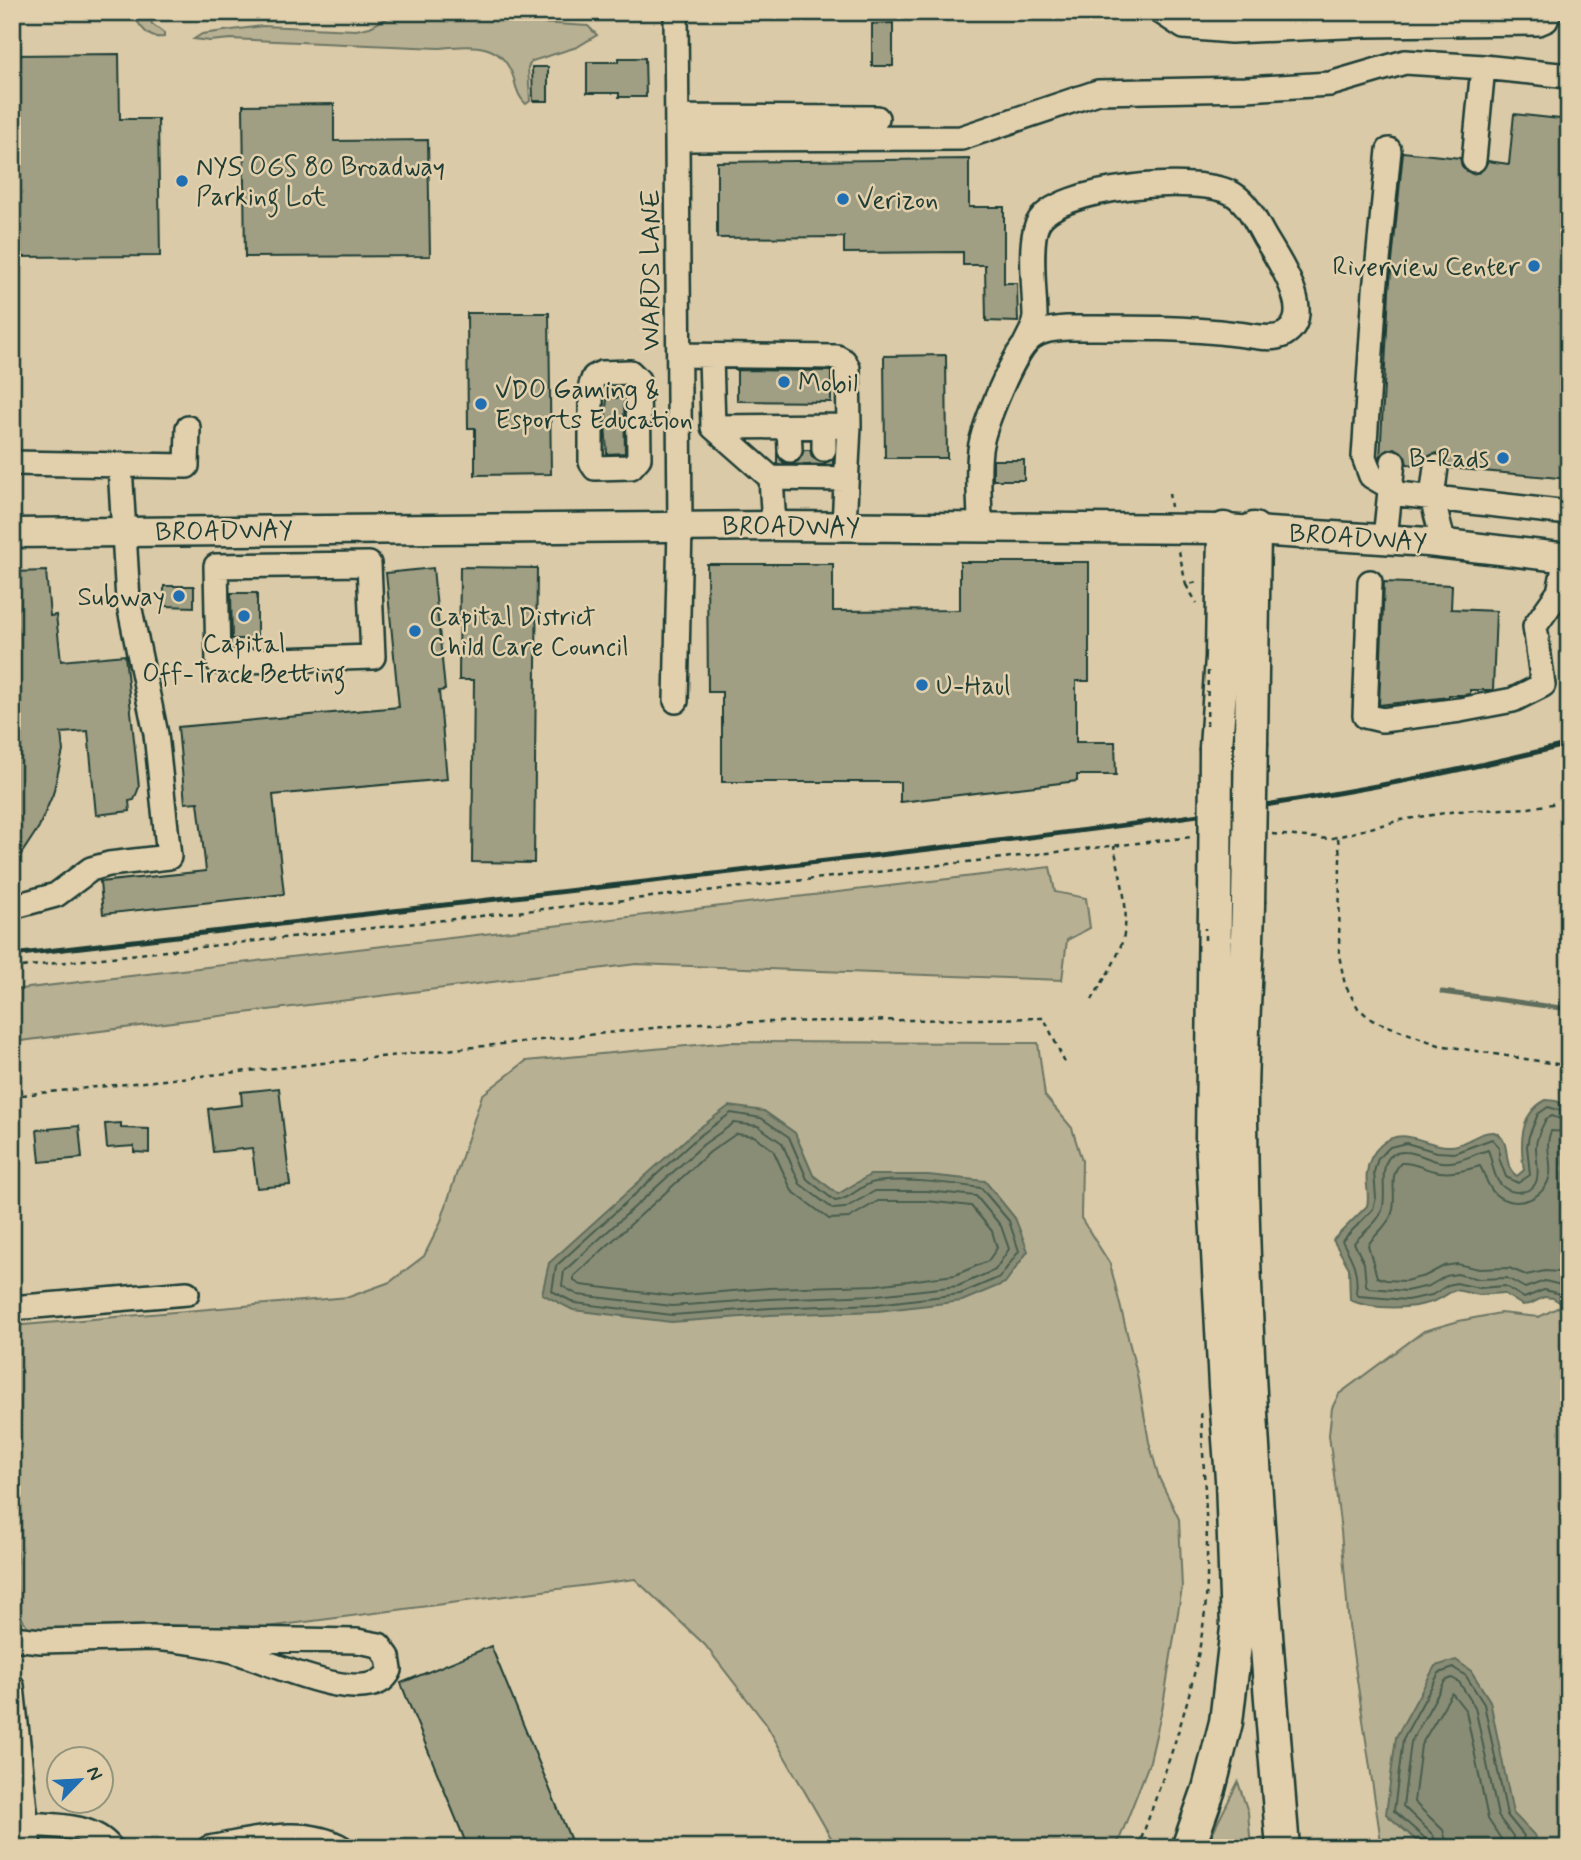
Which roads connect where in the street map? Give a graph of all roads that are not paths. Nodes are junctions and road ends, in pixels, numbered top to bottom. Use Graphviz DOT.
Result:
graph roads {
  1 [pos="677,12"];
  2 [pos="1161,12"];
  3 [pos="1549,12"];
  4 [pos="1500,18"];
  5 [pos="1483,67"];
  6 [pos="1569,76"];
  7 [pos="877,118"];
  8 [pos="677,128"];
  9 [pos="715,128"];
  10 [pos="1389,150"];
  11 [pos="1474,160"];
  12 [pos="1025,344"];
  13 [pos="679,355"];
  14 [pos="711,356"];
  15 [pos="680,405"];
  16 [pos="713,417"];
  17 [pos="824,426"];
  18 [pos="849,426"];
  19 [pos="789,427"];
  20 [pos="188,428"];
  21 [pos="1392,462"];
  22 [pos="12,463"];
  23 [pos="120,466"];
  24 [pos="1436,467"];
  25 [pos="595,468"];
  26 [pos="785,469"];
  27 [pos="829,469"];
  28 [pos="1390,490"];
  29 [pos="1432,498"];
  30 [pos="1569,513"];
  31 [pos="844,525"];
  32 [pos="774,526"];
  33 [pos="980,526"];
  34 [pos="680,527"];
  35 [pos="315,529"];
  36 [pos="1239,529"];
  37 [pos="122,532"];
  38 [pos="12,533"];
  39 [pos="1385,539"];
  40 [pos="1444,544"];
  41 [pos="1568,558"];
  42 [pos="315,565"];
  43 [pos="1370,582"];
  44 [pos="676,701"];
  45 [pos="12,907"];
  46 [pos="187,1293"];
  47 [pos="12,1308"];
  48 [pos="1243,1478"];
  49 [pos="12,1638"];
  50 [pos="153,1638"];
  51 [pos="12,1686"];
  52 [pos="16,1752"];
  53 [pos="27,1824"];
  54 [pos="298,1841"];
  55 [pos="29,1848"];
  56 [pos="111,1848"];
  57 [pos="209,1848"];
  58 [pos="342,1848"];
  59 [pos="1188,1848"];
  60 [pos="1267,1848"];
  61 [pos="1283,1848"];
  62 [pos="1304,1848"];
  1 -- 8 [label="street, WARDS LANE"];
  2 -- 4 [label="street"];
  3 -- 4 [label="street"];
  5 -- 6 [label="street"];
  5 -- 9 [label="street"];
  5 -- 11 [label="street"];
  7 -- 9 [label="street"];
  8 -- 9 [label="street"];
  8 -- 13 [label="street, WARDS LANE"];
  10 -- 28 [label="street"];
  12 -- 12 [label="street"];
  12 -- 33 [label="street"];
  13 -- 14 [label="street"];
  13 -- 15 [label="street, WARDS LANE"];
  14 -- 16 [label="street"];
  14 -- 18 [label="street"];
  15 -- 16 [label="street"];
  15 -- 34 [label="street, WARDS LANE"];
  16 -- 19 [label="street"];
  16 -- 26 [label="street"];
  17 -- 18 [label="street"];
  17 -- 19 [label="street"];
  17 -- 27 [label="street"];
  18 -- 27 [label="street"];
  19 -- 26 [label="street"];
  20 -- 23 [label="street"];
  21 -- 28 [label="street"];
  22 -- 23 [label="street"];
  23 -- 37 [label="street"];
  24 -- 29 [label="street"];
  25 -- 25 [label="street"];
  26 -- 27 [label="street"];
  26 -- 32 [label="street"];
  27 -- 31 [label="street"];
  28 -- 29 [label="street"];
  28 -- 39 [label="street"];
  29 -- 30 [label="street"];
  29 -- 40 [label="street"];
  31 -- 32 [label="main road, BROADWAY"];
  31 -- 33 [label="main road, BROADWAY"];
  32 -- 34 [label="main road, BROADWAY"];
  33 -- 36 [label="main road, BROADWAY"];
  34 -- 35 [label="main road, BROADWAY"];
  34 -- 44 [label="street, WARDS LANE"];
  35 -- 37 [label="main road, BROADWAY"];
  35 -- 42 [label="street"];
  36 -- 39 [label="main road, BROADWAY"];
  36 -- 48 [label="highway, bridge"];
  36 -- 48 [label="highway, bridge"];
  37 -- 38 [label="main road, BROADWAY"];
  37 -- 45 [label="street"];
  39 -- 40 [label="main road, BROADWAY"];
  40 -- 41 [label="main road, BROADWAY"];
  41 -- 43 [label="street"];
  42 -- 42 [label="street"];
  46 -- 47 [label="street"];
  48 -- 59 [label="highway"];
  48 -- 60 [label="highway"];
  48 -- 61 [label="highway"];
  48 -- 62 [label="highway"];
  49 -- 50 [label="street"];
  50 -- 50 [label="street"];
  51 -- 52 [label="street"];
  52 -- 53 [label="street"];
  53 -- 55 [label="street"];
  53 -- 56 [label="street"];
  54 -- 57 [label="street"];
  54 -- 58 [label="street"];
}
